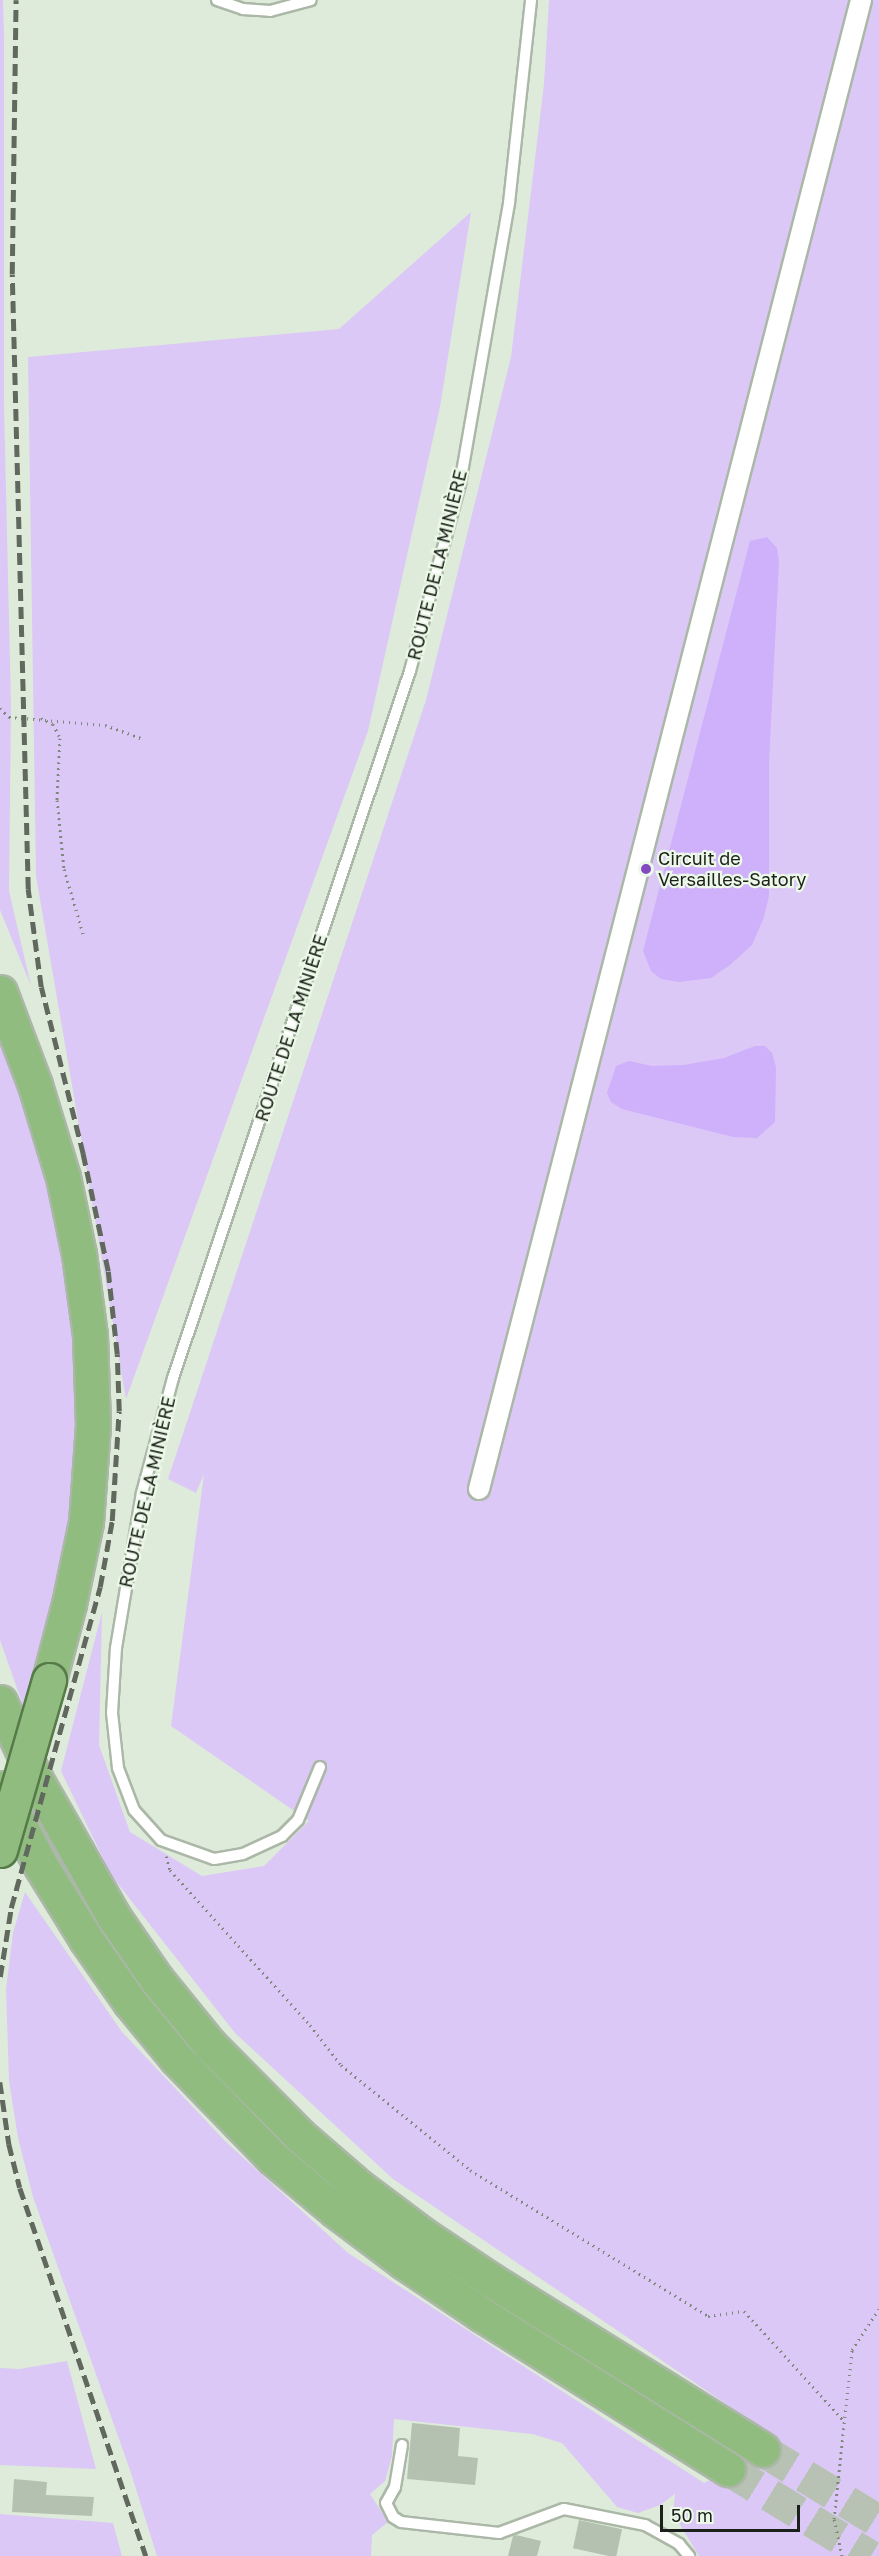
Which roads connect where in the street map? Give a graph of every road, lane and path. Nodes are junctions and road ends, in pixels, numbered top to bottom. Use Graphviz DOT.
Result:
graph roads {
  1 [pos="217,0"];
  2 [pos="311,0"];
  3 [pos="531,0"];
  4 [pos="861,0"];
  5 [pos="0,708"];
  6 [pos="41,718"];
  7 [pos="141,738"];
  8 [pos="84,937"];
  9 [pos="0,992"];
  10 [pos="479,1490"];
  11 [pos="0,1702"];
  12 [pos="320,1767"];
  13 [pos="0,1788"];
  14 [pos="161,1840"];
  15 [pos="0,1850"];
  16 [pos="879,2309"];
  17 [pos="844,2422"];
  18 [pos="402,2445"];
  19 [pos="763,2450"];
  20 [pos="728,2469"];
  21 [pos="689,2556"];
  22 [pos="842,2556"];
  1 -- 2 [label="lane"];
  3 -- 14 [label="lane, ROUTE DE LA MINIÈRE"];
  4 -- 10 [label="street"];
  5 -- 6 [label="path"];
  6 -- 7 [label="path"];
  6 -- 8 [label="path"];
  9 -- 15 [label="highway, bridge"];
  11 -- 19 [label="highway"];
  12 -- 14 [label="lane, ROUTE DE LA MINIÈRE"];
  13 -- 20 [label="highway"];
  14 -- 17 [label="path"];
  16 -- 17 [label="path"];
  17 -- 22 [label="path"];
  18 -- 21 [label="lane"];
}
